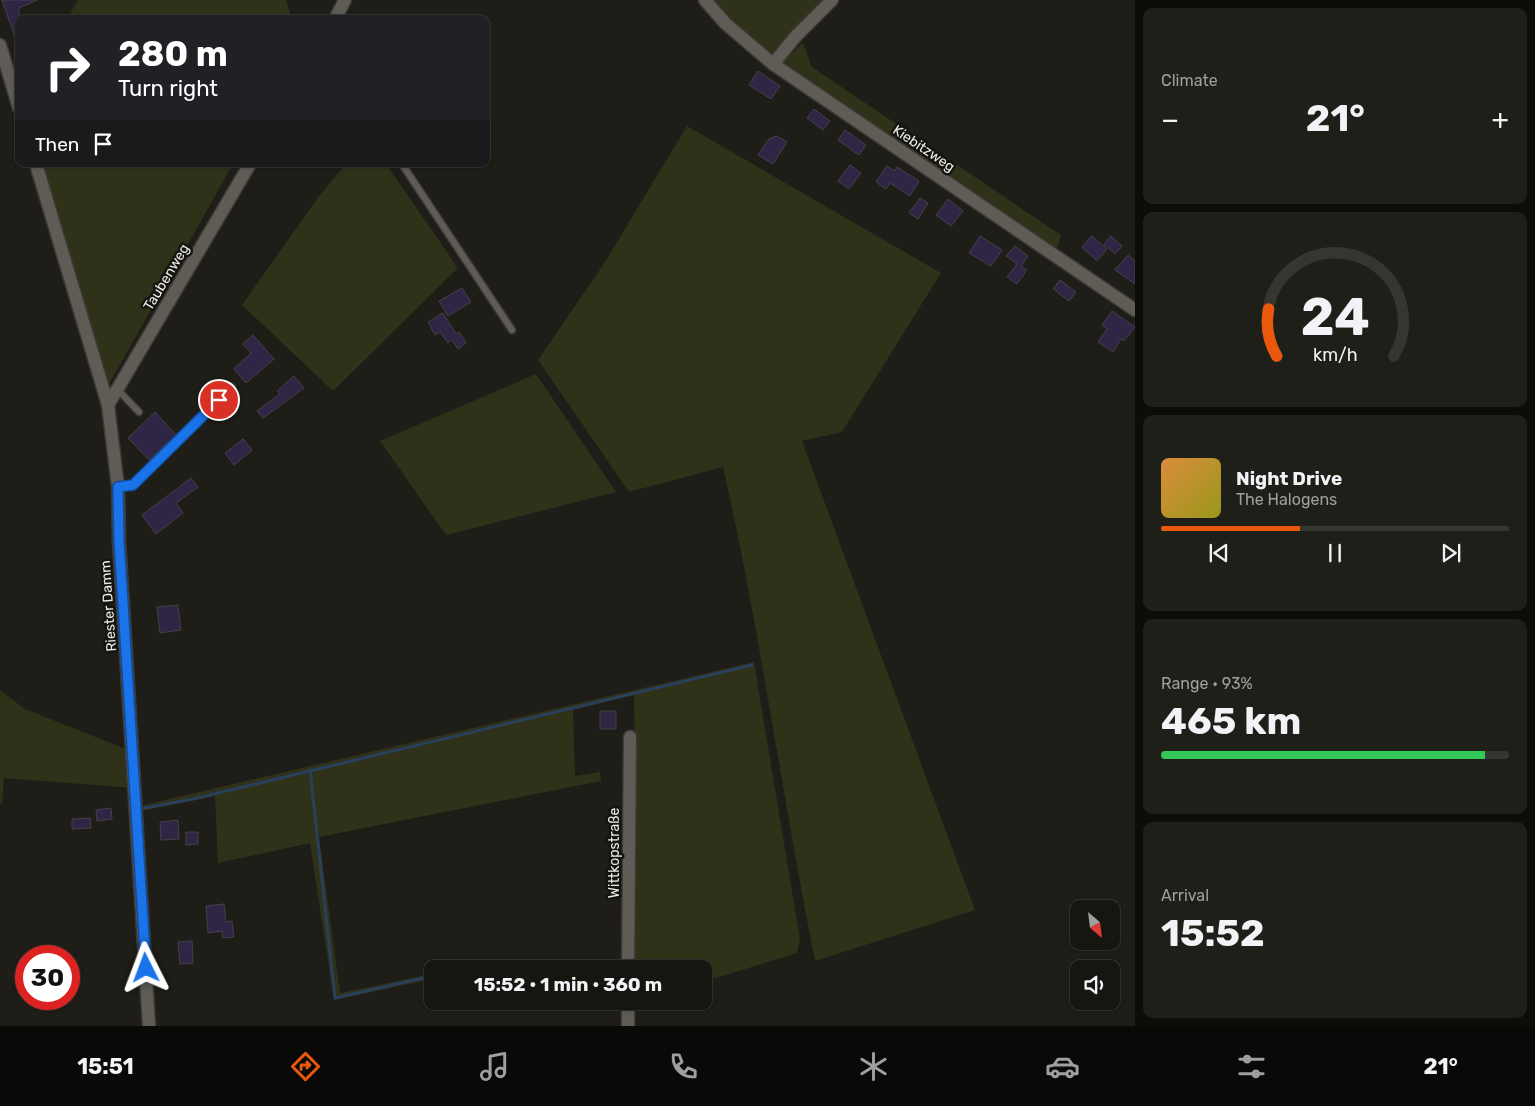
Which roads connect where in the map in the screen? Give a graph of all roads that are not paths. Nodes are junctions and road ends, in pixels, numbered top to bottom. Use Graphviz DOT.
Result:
graph roads {
  1 [pos="345,0"];
  2 [pos="705,0"];
  3 [pos="832,0"];
  4 [pos="337,15"];
  5 [pos="0,45"];
  6 [pos="773,64"];
  7 [pos="15,95"];
  8 [pos="37,167"];
  9 [pos="248,167"];
  10 [pos="404,167"];
  11 [pos="1135,310"];
  12 [pos="512,330"];
  13 [pos="232,387"];
  14 [pos="118,390"];
  15 [pos="108,405"];
  16 [pos="139,412"];
  17 [pos="118,487"];
  18 [pos="630,737"];
  19 [pos="628,960"];
  20 [pos="628,1010"];
  21 [pos="149,1026"];
  22 [pos="628,1026"];
  1 -- 4 [label="street"];
  2 -- 6 [label="street, Kiebitzweg"];
  3 -- 6 [label="street"];
  5 -- 7 [label="street"];
  6 -- 11 [label="street, Kiebitzweg"];
  8 -- 15 [label="street, Riester Damm"];
  9 -- 14 [label="street, Taubenweg"];
  10 -- 12 [label="lane"];
  13 -- 17 [label="lane"];
  14 -- 15 [label="street, Taubenweg"];
  14 -- 16 [label="lane"];
  15 -- 17 [label="street, Riester Damm"];
  17 -- 21 [label="street, Riester Damm"];
  18 -- 19 [label="street, Wittkopstraße"];
  20 -- 22 [label="street"];
}
